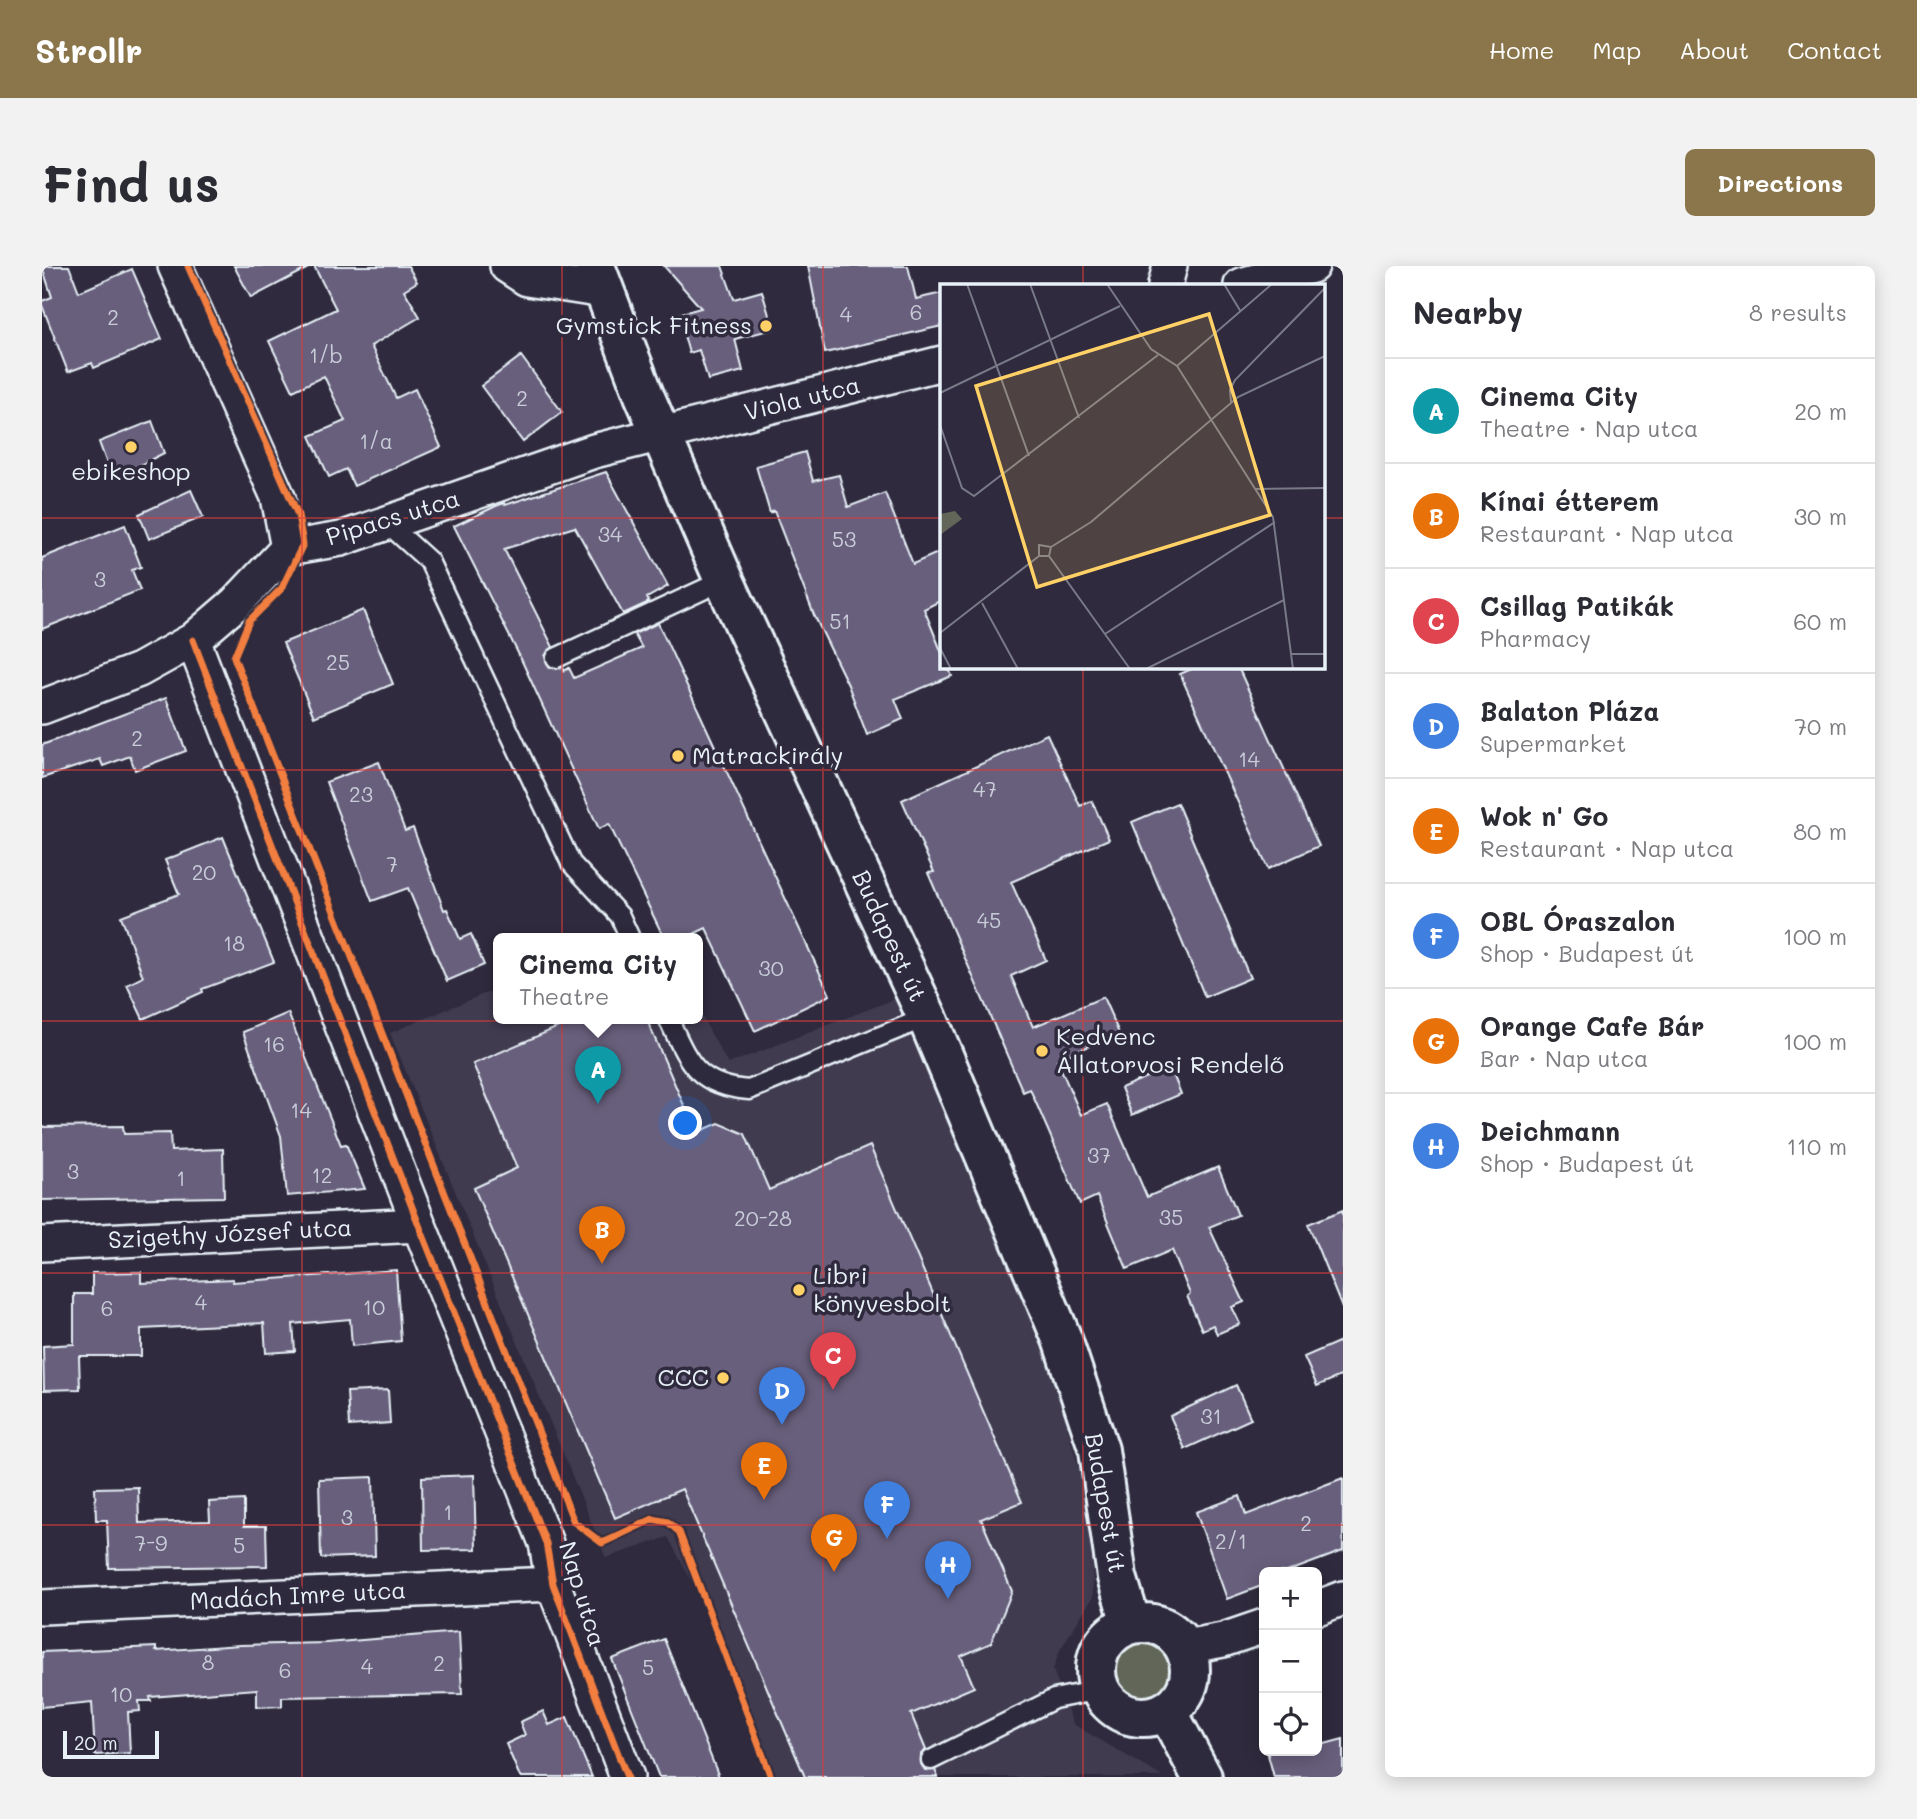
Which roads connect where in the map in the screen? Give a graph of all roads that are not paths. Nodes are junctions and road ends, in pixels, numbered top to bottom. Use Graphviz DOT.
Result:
graph roads {
  1 [pos="175,266"];
  2 [pos="507,266"];
  3 [pos="1170,266"];
  4 [pos="1312,266"];
  5 [pos="600,279"];
  6 [pos="1165,284"];
  7 [pos="1245,284"];
  8 [pos="940,364"];
  9 [pos="661,435"];
  10 [pos="387,523"];
  11 [pos="288,548"];
  12 [pos="724,580"];
  13 [pos="193,640"];
  14 [pos="556,658"];
  15 [pos="42,707"];
  16 [pos="628,933"];
  17 [pos="926,1017"];
  18 [pos="671,1024"];
  19 [pos="419,1224"];
  20 [pos="42,1244"];
  21 [pos="553,1584"];
  22 [pos="1343,1598"];
  23 [pos="1322,1606"];
  24 [pos="42,1607"];
  25 [pos="1131,1623"];
  26 [pos="1259,1628"];
  27 [pos="1185,1647"];
  28 [pos="1099,1690"];
  29 [pos="1167,1711"];
  30 [pos="931,1760"];
  31 [pos="627,1777"];
  32 [pos="1202,1777"];
  1 -- 11 [label="street"];
  2 -- 5 [label="street"];
  3 -- 6 [label="street"];
  4 -- 7 [label="street"];
  5 -- 9 [label="main road, Budapest út"];
  8 -- 9 [label="street, Viola utca"];
  9 -- 10 [label="street, Pipacs utca"];
  9 -- 12 [label="main road, Budapest út"];
  10 -- 11 [label="street, Pipacs utca"];
  10 -- 16 [label="lane"];
  11 -- 13 [label="street"];
  12 -- 14 [label="lane"];
  12 -- 17 [label="main road, Budapest út"];
  13 -- 15 [label="street"];
  13 -- 19 [label="street, Nap utca"];
  17 -- 18 [label="lane"];
  17 -- 25 [label="main road, Budapest út"];
  19 -- 20 [label="street, Szigethy József utca"];
  19 -- 21 [label="street, Nap utca"];
  21 -- 24 [label="street, Madách Imre utca"];
  21 -- 31 [label="street, Nap utca"];
  22 -- 23 [label="street"];
  25 -- 27 [label="main road"];
  25 -- 28 [label="main road"];
  26 -- 27 [label="street"];
  27 -- 29 [label="main road"];
  28 -- 29 [label="main road"];
  28 -- 30 [label="lane"];
  29 -- 32 [label="main road"];
}
